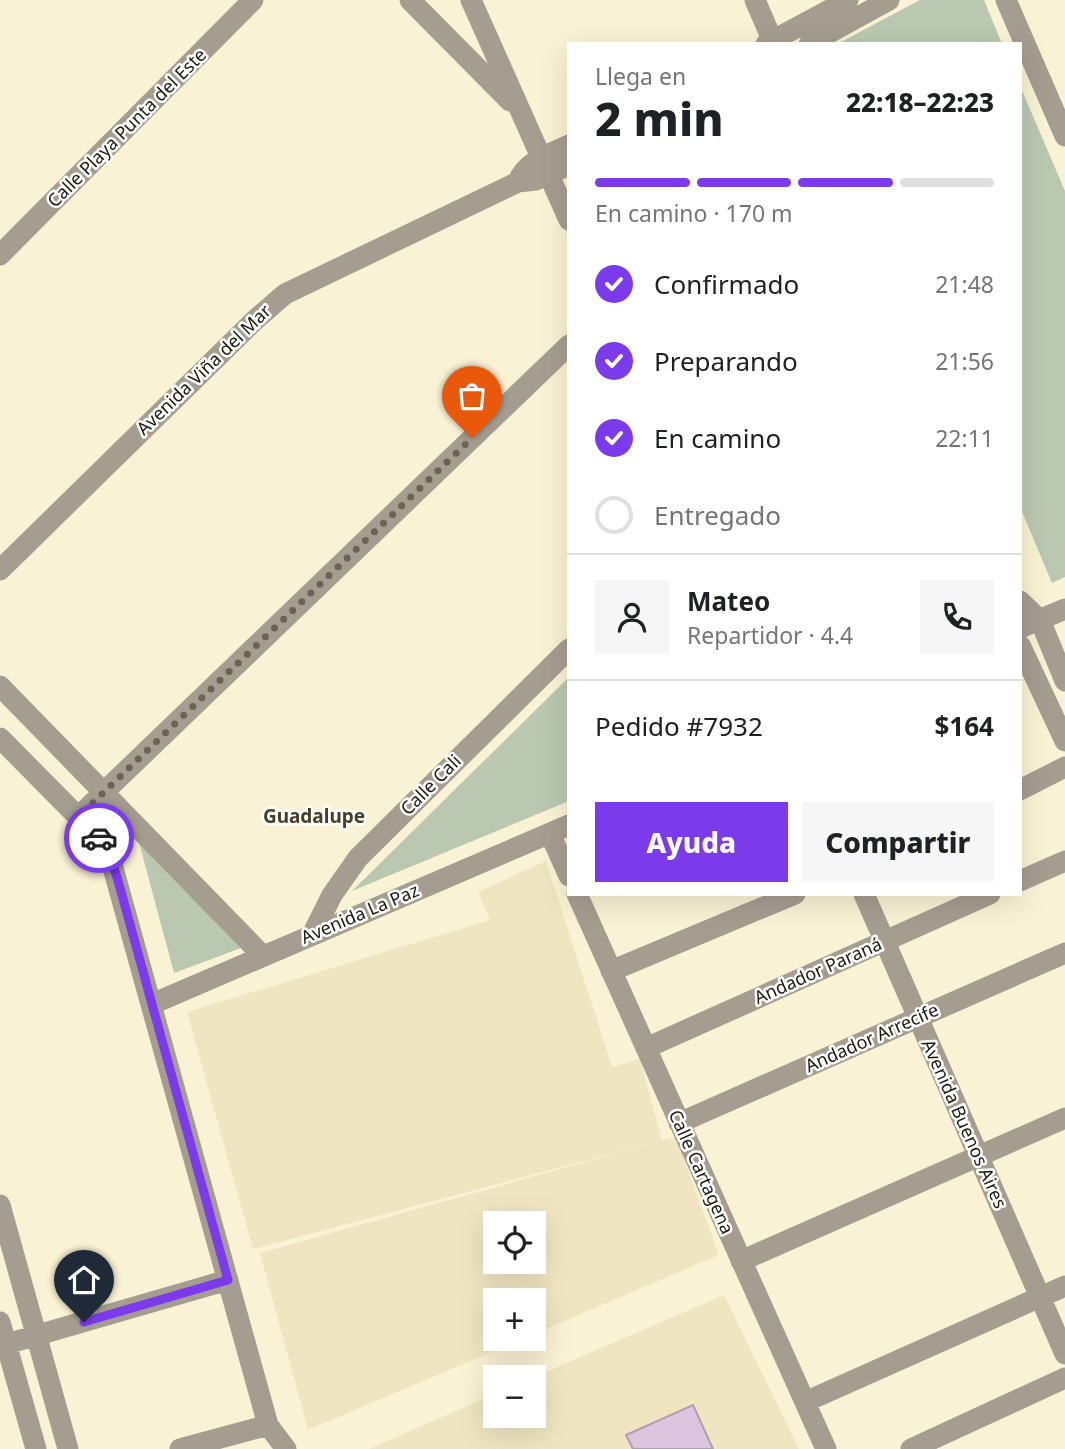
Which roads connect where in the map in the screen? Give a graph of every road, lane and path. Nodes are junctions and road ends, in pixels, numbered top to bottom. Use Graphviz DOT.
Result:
graph roads {
  1 [pos="253,0"];
  2 [pos="410,0"];
  3 [pos="471,0"];
  4 [pos="755,0"];
  5 [pos="848,0"];
  6 [pos="889,0"];
  7 [pos="1006,0"];
  8 [pos="771,42"];
  9 [pos="773,42"];
  10 [pos="813,42"];
  11 [pos="519,109"];
  12 [pos="1060,111"];
  13 [pos="1065,135"];
  14 [pos="567,148"];
  15 [pos="553,166"];
  16 [pos="567,213"];
  17 [pos="0,255"];
  18 [pos="567,347"];
  19 [pos="0,570"];
  20 [pos="1022,603"];
  21 [pos="1065,609"];
  22 [pos="1040,620"];
  23 [pos="1022,627"];
  24 [pos="1022,649"];
  25 [pos="567,651"];
  26 [pos="1065,681"];
  27 [pos="0,686"];
  28 [pos="0,738"];
  29 [pos="1065,741"];
  30 [pos="1065,767"];
  31 [pos="1022,789"];
  32 [pos="104,792"];
  33 [pos="78,817"];
  34 [pos="559,830"];
  35 [pos="1065,860"];
  36 [pos="567,867"];
  37 [pos="1022,880"];
  38 [pos="578,896"];
  39 [pos="790,896"];
  40 [pos="865,896"];
  41 [pos="986,896"];
  42 [pos="312,934"];
  43 [pos="884,942"];
  44 [pos="1065,953"];
  45 [pos="263,956"];
  46 [pos="611,971"];
  47 [pos="152,1004"];
  48 [pos="918,1018"];
  49 [pos="646,1048"];
  50 [pos="1065,1118"];
  51 [pos="679,1123"];
  52 [pos="979,1157"];
  53 [pos="0,1205"];
  54 [pos="741,1261"];
  55 [pos="228,1280"];
  56 [pos="1065,1286"];
  57 [pos="1040,1298"];
  58 [pos="0,1322"];
  59 [pos="37,1335"];
  60 [pos="3,1345"];
  61 [pos="1065,1354"];
  62 [pos="1065,1378"];
  63 [pos="805,1402"];
  64 [pos="268,1425"];
  65 [pos="36,1449"];
  66 [pos="68,1449"];
  67 [pos="180,1449"];
  68 [pos="286,1449"];
  69 [pos="826,1449"];
  70 [pos="911,1449"];
  1 -- 17 [label="street, Calle Playa Punta del Este"];
  2 -- 11 [label="street"];
  3 -- 11 [label="street"];
  4 -- 8 [label="street"];
  5 -- 9 [label="street"];
  6 -- 10 [label="street"];
  7 -- 12 [label="street"];
  11 -- 15 [label="street"];
  12 -- 13 [label="street"];
  14 -- 15 [label="street, Avenida Viña del Mar"];
  15 -- 16 [label="street"];
  15 -- 19 [label="street, Avenida Viña del Mar"];
  18 -- 32 [label="street"];
  20 -- 22 [label="street"];
  21 -- 22 [label="street"];
  22 -- 23 [label="street"];
  22 -- 26 [label="street"];
  24 -- 29 [label="street"];
  25 -- 42 [label="street, Calle Cali"];
  27 -- 32 [label="street"];
  28 -- 33 [label="street"];
  30 -- 31 [label="street"];
  32 -- 33 [label="street"];
  32 -- 45 [label="street"];
  33 -- 47 [label="street"];
  34 -- 36 [label="street"];
  34 -- 42 [label="street, Avenida La Paz"];
  35 -- 37 [label="street"];
  38 -- 46 [label="street, Calle Cartagena"];
  39 -- 46 [label="street"];
  40 -- 43 [label="street, Avenida Buenos Aires"];
  41 -- 43 [label="street, Andador Paraná"];
  42 -- 45 [label="street, Avenida La Paz"];
  43 -- 48 [label="street, Avenida Buenos Aires"];
  43 -- 49 [label="street, Andador Paraná"];
  44 -- 48 [label="street, Andador Arrecife"];
  45 -- 47 [label="street, Avenida La Paz"];
  46 -- 49 [label="street, Calle Cartagena"];
  47 -- 55 [label="street"];
  48 -- 51 [label="street, Andador Arrecife"];
  48 -- 52 [label="street, Avenida Buenos Aires"];
  49 -- 51 [label="street, Calle Cartagena"];
  50 -- 52 [label="street"];
  51 -- 54 [label="street, Calle Cartagena"];
  52 -- 54 [label="street"];
  52 -- 57 [label="street, Avenida Buenos Aires"];
  53 -- 59 [label="street"];
  54 -- 63 [label="street, Calle Cartagena"];
  55 -- 59 [label="street"];
  55 -- 64 [label="street"];
  56 -- 57 [label="street"];
  57 -- 61 [label="street, Avenida Buenos Aires"];
  57 -- 63 [label="street"];
  58 -- 60 [label="street"];
  59 -- 60 [label="street"];
  59 -- 66 [label="street"];
  60 -- 65 [label="street"];
  62 -- 70 [label="street"];
  63 -- 69 [label="street, Calle Cartagena"];
  64 -- 67 [label="street"];
  64 -- 68 [label="street"];
}
